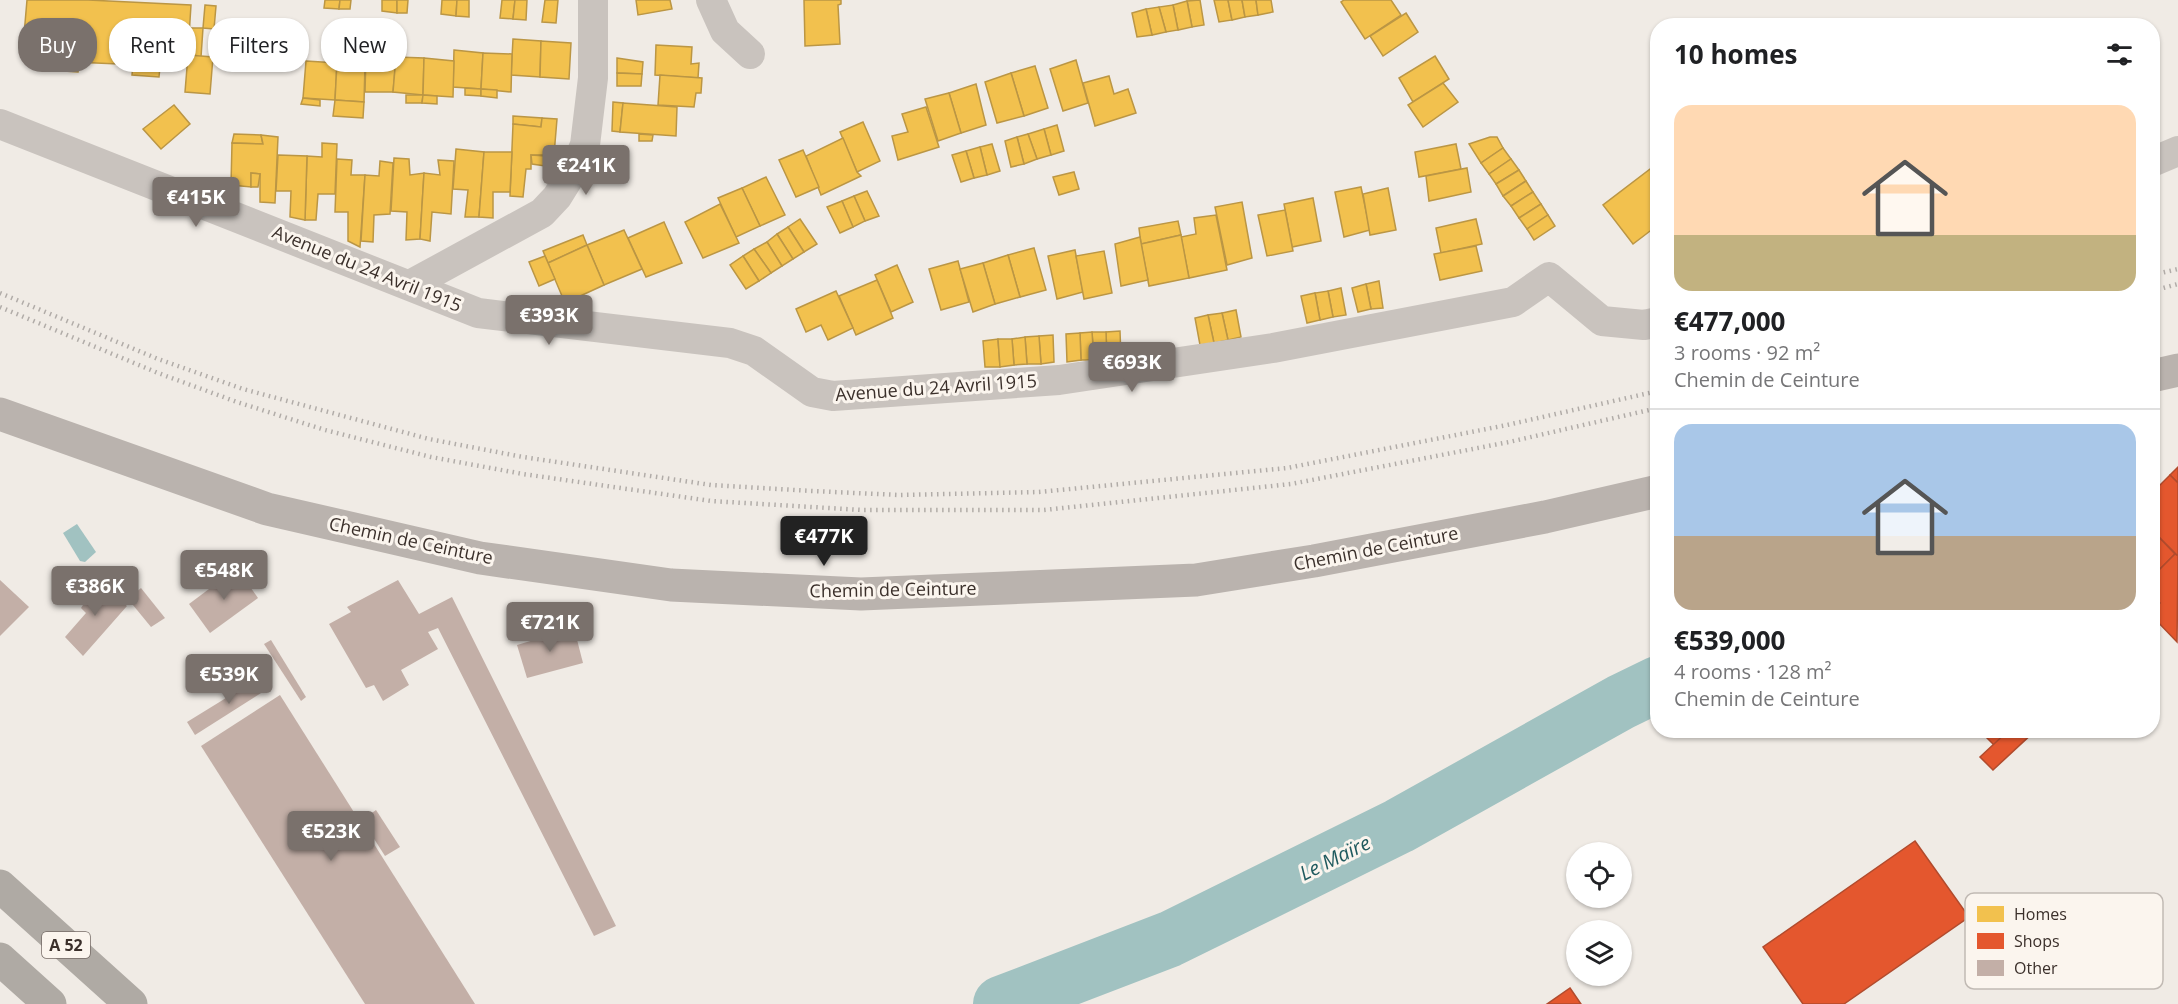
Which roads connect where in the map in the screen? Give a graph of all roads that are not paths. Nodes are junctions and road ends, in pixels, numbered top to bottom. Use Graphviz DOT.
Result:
graph roads {
  1 [pos="593,0"];
  2 [pos="711,0"];
  3 [pos="750,54"];
  4 [pos="0,124"];
  5 [pos="2178,151"];
  6 [pos="2160,159"];
  7 [pos="410,285"];
  8 [pos="1650,324"];
  9 [pos="2178,370"];
  10 [pos="2160,374"];
  11 [pos="0,414"];
  12 [pos="1650,493"];
  13 [pos="0,886"];
  14 [pos="0,959"];
  15 [pos="50,1004"];
  16 [pos="131,1004"];
  1 -- 7 [label="street"];
  2 -- 3 [label="street"];
  4 -- 7 [label="street, Avenue du 24 Avril 1915"];
  5 -- 6 [label="street"];
  7 -- 8 [label="street, Avenue du 24 Avril 1915"];
  9 -- 10 [label="main road"];
  11 -- 12 [label="main road, Chemin de Ceinture"];
  13 -- 16 [label="highway, A 52"];
  14 -- 15 [label="highway"];
}
